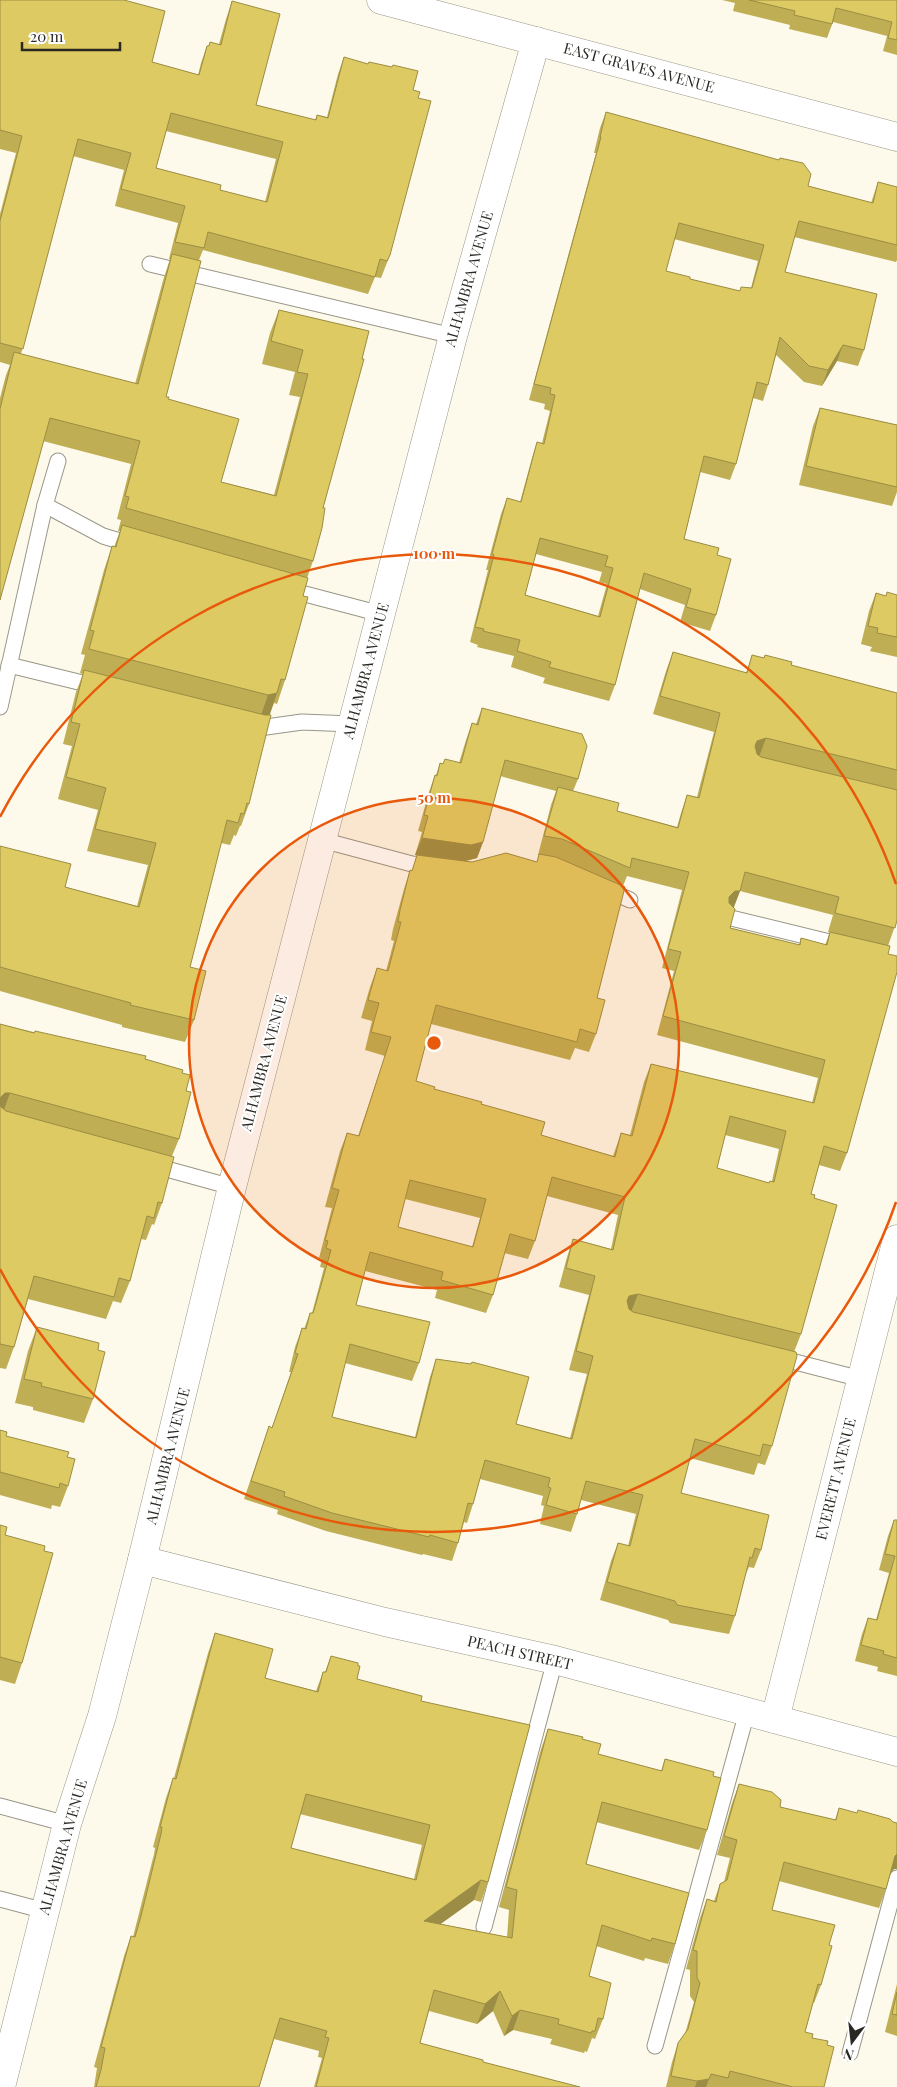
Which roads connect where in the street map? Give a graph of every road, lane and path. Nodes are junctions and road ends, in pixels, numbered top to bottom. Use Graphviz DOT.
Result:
graph roads {
  1 [pos="381,0"];
  2 [pos="536,40"];
  3 [pos="897,137"];
  4 [pos="150,264"];
  5 [pos="453,336"];
  6 [pos="58,461"];
  7 [pos="46,505"];
  8 [pos="148,550"];
  9 [pos="276,586"];
  10 [pos="381,614"];
  11 [pos="9,665"];
  12 [pos="115,691"];
  13 [pos="0,707"];
  14 [pos="240,723"];
  15 [pos="352,724"];
  16 [pos="322,840"];
  17 [pos="448,868"];
  18 [pos="586,881"];
  19 [pos="630,900"];
  20 [pos="731,918"];
  21 [pos="860,949"];
  22 [pos="141,1162"];
  23 [pos="232,1187"];
  24 [pos="897,1239"];
  25 [pos="763,1354"];
  26 [pos="861,1379"];
  27 [pos="142,1560"];
  28 [pos="555,1660"];
  29 [pos="748,1712"];
  30 [pos="774,1719"];
  31 [pos="897,1752"];
  32 [pos="0,1806"];
  33 [pos="67,1824"];
  34 [pos="897,1878"];
  35 [pos="0,1899"];
  36 [pos="45,1911"];
  37 [pos="484,1927"];
  38 [pos="655,2046"];
  39 [pos="850,2053"];
  40 [pos="1,2087"];
  1 -- 2 [label="street, EAST GRAVES AVENUE"];
  2 -- 3 [label="street, EAST GRAVES AVENUE"];
  2 -- 5 [label="street, ALHAMBRA AVENUE"];
  4 -- 5 [label="lane"];
  5 -- 10 [label="street, ALHAMBRA AVENUE"];
  6 -- 7 [label="lane"];
  7 -- 8 [label="lane"];
  7 -- 11 [label="lane"];
  9 -- 10 [label="lane"];
  10 -- 15 [label="street, ALHAMBRA AVENUE"];
  11 -- 12 [label="lane"];
  11 -- 13 [label="lane"];
  14 -- 15 [label="lane"];
  15 -- 16 [label="street, ALHAMBRA AVENUE"];
  16 -- 17 [label="lane"];
  16 -- 23 [label="street, ALHAMBRA AVENUE"];
  18 -- 19 [label="lane"];
  20 -- 21 [label="lane"];
  22 -- 23 [label="lane"];
  23 -- 27 [label="street, ALHAMBRA AVENUE"];
  24 -- 26 [label="street, EVERETT AVENUE"];
  25 -- 26 [label="lane"];
  26 -- 30 [label="street, EVERETT AVENUE"];
  27 -- 28 [label="street, PEACH STREET"];
  27 -- 33 [label="street, ALHAMBRA AVENUE"];
  28 -- 29 [label="street, PEACH STREET"];
  28 -- 37 [label="lane"];
  29 -- 30 [label="street, PEACH STREET"];
  29 -- 38 [label="lane"];
  30 -- 31 [label="street, PEACH STREET"];
  32 -- 33 [label="lane"];
  33 -- 36 [label="street, ALHAMBRA AVENUE"];
  34 -- 39 [label="lane"];
  35 -- 36 [label="lane"];
  36 -- 40 [label="street, ALHAMBRA AVENUE"];
}
